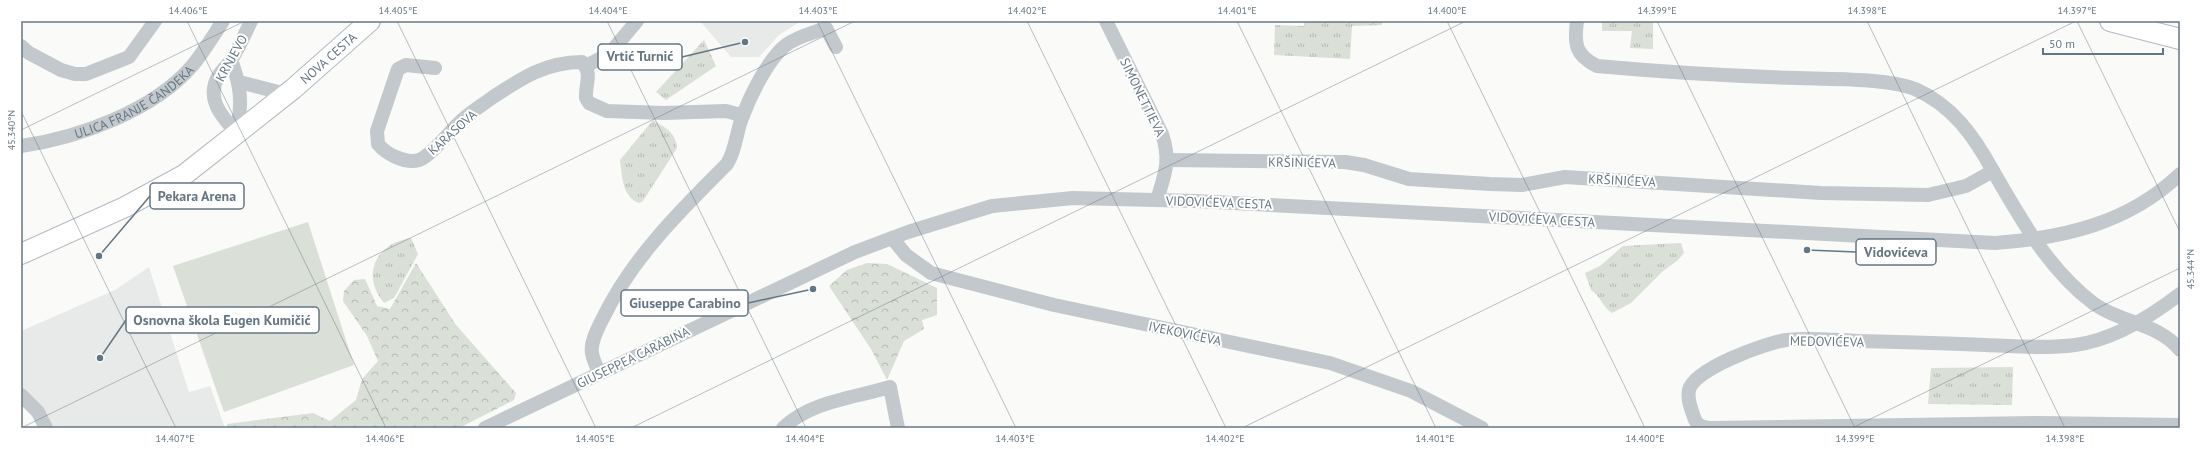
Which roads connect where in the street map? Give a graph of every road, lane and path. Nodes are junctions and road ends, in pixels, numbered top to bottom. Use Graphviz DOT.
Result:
graph roads {
  1 [pos="155,21"];
  2 [pos="223,21"];
  3 [pos="251,21"];
  4 [pos="370,21"];
  5 [pos="637,21"];
  6 [pos="1106,21"];
  7 [pos="1577,21"];
  8 [pos="2110,21"];
  9 [pos="2180,39"];
  10 [pos="21,46"];
  11 [pos="836,47"];
  12 [pos="231,60"];
  13 [pos="586,66"];
  14 [pos="435,68"];
  15 [pos="239,82"];
  16 [pos="286,94"];
  17 [pos="742,118"];
  18 [pos="236,132"];
  19 [pos="21,146"];
  20 [pos="1168,160"];
  21 [pos="1993,171"];
  22 [pos="2180,174"];
  23 [pos="1157,200"];
  24 [pos="892,238"];
  25 [pos="2036,240"];
  26 [pos="21,254"];
  27 [pos="2180,294"];
  28 [pos="2135,323"];
  29 [pos="2180,350"];
  30 [pos="599,373"];
  31 [pos="21,395"];
  32 [pos="2180,425"];
  33 [pos="493,426"];
  34 [pos="46,428"];
  35 [pos="782,428"];
  36 [pos="898,428"];
  37 [pos="1482,428"];
  1 -- 10 [label="street"];
  2 -- 19 [label="street, ULICA FRANJE ČANDEKA"];
  3 -- 12 [label="street, KRNJEVO"];
  4 -- 16 [label="street, NOVA CESTA"];
  5 -- 13 [label="street"];
  6 -- 20 [label="street, SIMONETTIEVA"];
  7 -- 21 [label="street"];
  8 -- 9 [label="street"];
  11 -- 17 [label="street"];
  12 -- 15 [label="street"];
  12 -- 18 [label="street, KRNJEVO"];
  13 -- 14 [label="street, KARASOVA"];
  13 -- 17 [label="street"];
  15 -- 16 [label="street, KRNJEVO"];
  15 -- 18 [label="street, KRNJEVO"];
  16 -- 18 [label="street"];
  17 -- 30 [label="street"];
  18 -- 26 [label="street"];
  20 -- 21 [label="street, KRŠINIĆEVA"];
  20 -- 23 [label="street, SIMONETTIEVA"];
  21 -- 25 [label="street"];
  22 -- 25 [label="street, VIDOVIĆEVA CESTA"];
  23 -- 24 [label="street, VIDOVIĆEVA CESTA"];
  23 -- 25 [label="street, VIDOVIĆEVA CESTA"];
  24 -- 30 [label="street, GIUSEPPEA CARABINA"];
  24 -- 37 [label="street, IVEKOVIĆEVA"];
  25 -- 28 [label="street"];
  27 -- 28 [label="street"];
  28 -- 29 [label="street"];
  28 -- 32 [label="street, MEDOVIĆEVA"];
  30 -- 33 [label="street, GIUSEPPEA CARABINA"];
  31 -- 34 [label="street"];
  35 -- 36 [label="street"];
}
